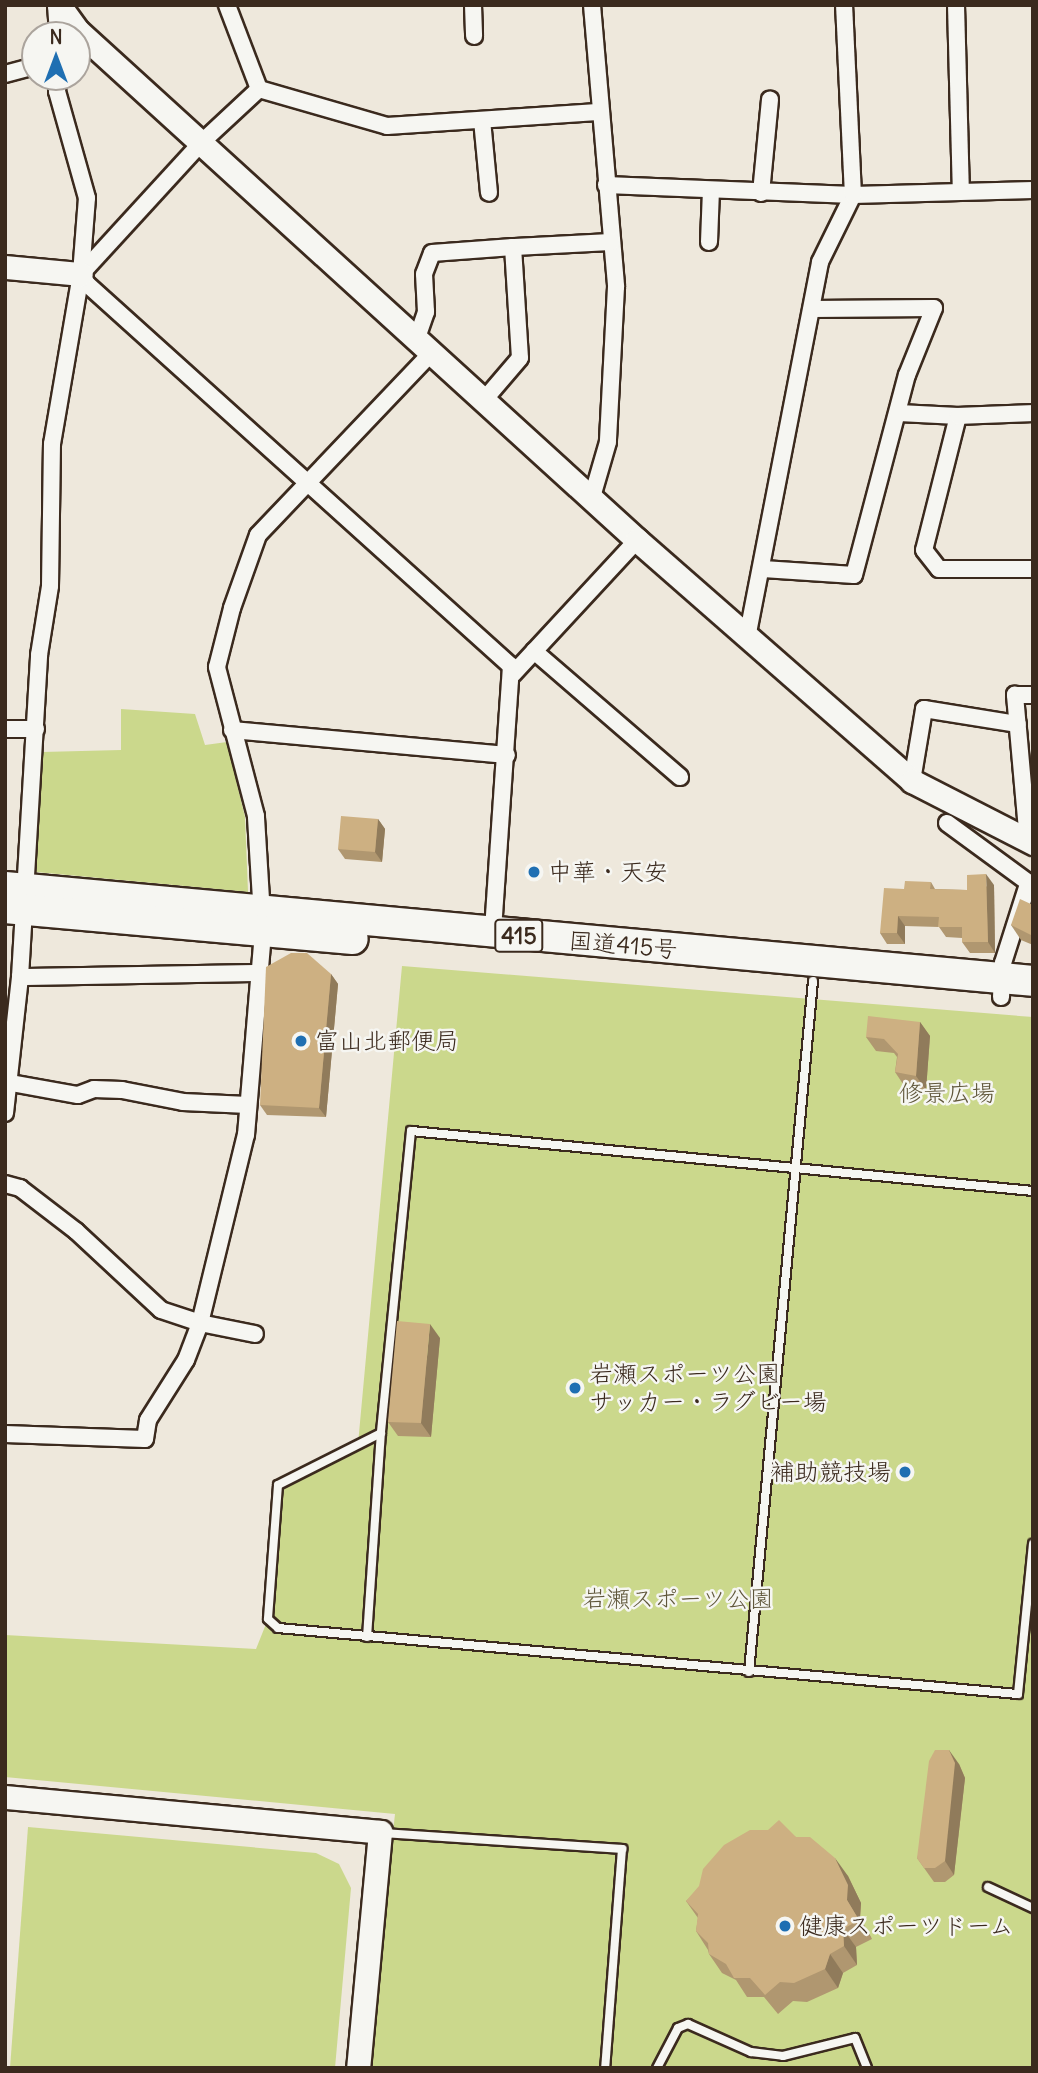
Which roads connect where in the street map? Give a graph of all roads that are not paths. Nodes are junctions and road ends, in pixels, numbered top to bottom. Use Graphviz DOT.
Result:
graph roads {
  1 [pos="58,5"];
  2 [pos="227,5"];
  3 [pos="473,5"];
  4 [pos="592,5"];
  5 [pos="844,5"];
  6 [pos="956,5"];
  7 [pos="474,36"];
  8 [pos="259,89"];
  9 [pos="57,91"];
  10 [pos="770,99"];
  11 [pos="598,112"];
  12 [pos="482,120"];
  13 [pos="202,142"];
  14 [pos="606,185"];
  15 [pos="1033,190"];
  16 [pos="710,191"];
  17 [pos="961,191"];
  18 [pos="489,193"];
  19 [pos="761,193"];
  20 [pos="853,195"];
  21 [pos="612,242"];
  22 [pos="709,242"];
  23 [pos="513,247"];
  24 [pos="5,267"];
  25 [pos="81,274"];
  26 [pos="812,309"];
  27 [pos="425,345"];
  28 [pos="485,399"];
  29 [pos="899,413"];
  30 [pos="1033,413"];
  31 [pos="958,416"];
  32 [pos="306,481"];
  33 [pos="592,497"];
  34 [pos="636,540"];
  35 [pos="762,569"];
  36 [pos="1033,569"];
  37 [pos="747,638"];
  38 [pos="534,651"];
  39 [pos="513,674"];
  40 [pos="1033,695"];
  41 [pos="1018,724"];
  42 [pos="5,729"];
  43 [pos="36,729"];
  44 [pos="232,730"];
  45 [pos="507,755"];
  46 [pos="680,777"];
  47 [pos="912,780"];
  48 [pos="947,823"];
  49 [pos="1030,843"];
  50 [pos="1030,885"];
  51 [pos="15,898"];
  52 [pos="263,921"];
  53 [pos="493,933"];
  54 [pos="260,973"];
  55 [pos="20,977"];
  56 [pos="813,981"];
  57 [pos="1033,981"];
  58 [pos="1001,988"];
  59 [pos="1033,1000"];
  60 [pos="11,1083"];
  61 [pos="248,1105"];
  62 [pos="5,1113"];
  63 [pos="797,1166"];
  64 [pos="5,1184"];
  65 [pos="1033,1191"];
  66 [pos="200,1323"];
  67 [pos="255,1334"];
  68 [pos="381,1433"];
  69 [pos="5,1434"];
  70 [pos="1033,1544"];
  71 [pos="1032,1565"];
  72 [pos="367,1637"];
  73 [pos="749,1672"];
  74 [pos="5,1797"];
  75 [pos="380,1832"];
  76 [pos="988,1887"];
  77 [pos="1033,1908"];
  78 [pos="358,2068"];
  79 [pos="605,2068"];
  80 [pos="657,2068"];
  81 [pos="867,2068"];
  1 -- 13 [label="street"];
  2 -- 8 [label="street"];
  3 -- 7 [label="street"];
  4 -- 11 [label="street"];
  5 -- 20 [label="street"];
  6 -- 17 [label="street"];
  8 -- 12 [label="street"];
  8 -- 13 [label="street"];
  9 -- 25 [label="street"];
  10 -- 19 [label="street"];
  11 -- 12 [label="street"];
  11 -- 14 [label="street"];
  12 -- 18 [label="street"];
  13 -- 25 [label="street"];
  13 -- 27 [label="street"];
  14 -- 16 [label="street"];
  14 -- 21 [label="street"];
  15 -- 17 [label="street"];
  16 -- 19 [label="street"];
  16 -- 22 [label="street"];
  17 -- 20 [label="street"];
  19 -- 20 [label="street"];
  20 -- 26 [label="street"];
  21 -- 23 [label="street"];
  21 -- 33 [label="street"];
  23 -- 27 [label="street"];
  23 -- 28 [label="street"];
  24 -- 25 [label="street"];
  25 -- 32 [label="street"];
  25 -- 43 [label="street"];
  26 -- 29 [label="street"];
  26 -- 35 [label="street"];
  27 -- 28 [label="street"];
  27 -- 32 [label="street"];
  28 -- 33 [label="street"];
  29 -- 31 [label="street"];
  29 -- 35 [label="street"];
  30 -- 31 [label="street"];
  31 -- 36 [label="street"];
  32 -- 39 [label="street"];
  32 -- 44 [label="street"];
  33 -- 34 [label="street"];
  34 -- 37 [label="street"];
  34 -- 38 [label="street"];
  35 -- 37 [label="street"];
  37 -- 47 [label="street"];
  38 -- 39 [label="street"];
  38 -- 46 [label="street"];
  39 -- 45 [label="street"];
  40 -- 41 [label="street"];
  41 -- 47 [label="street"];
  41 -- 49 [label="street"];
  42 -- 43 [label="street"];
  43 -- 51 [label="street"];
  44 -- 45 [label="street"];
  44 -- 52 [label="street"];
  45 -- 53 [label="street"];
  47 -- 49 [label="street"];
  48 -- 50 [label="street"];
  50 -- 58 [label="street"];
  51 -- 52 [label="highway, 国道415号 / 415"];
  51 -- 55 [label="street"];
  52 -- 53 [label="highway, 国道415号 / 415"];
  52 -- 54 [label="street"];
  52 -- 56 [label="highway, 国道415号 / 415"];
  53 -- 58 [label="highway, 国道415号 / 415"];
  54 -- 55 [label="street"];
  54 -- 61 [label="street"];
  55 -- 60 [label="street"];
  56 -- 58 [label="highway, 国道415号 / 415"];
  56 -- 63 [label="lane"];
  57 -- 58 [label="highway, 国道415号 / 415"];
  58 -- 59 [label="highway, 国道415号 / 415"];
  60 -- 61 [label="street"];
  60 -- 62 [label="street"];
  61 -- 66 [label="street"];
  63 -- 65 [label="lane"];
  63 -- 68 [label="lane"];
  63 -- 73 [label="lane"];
  64 -- 66 [label="street"];
  66 -- 67 [label="street"];
  66 -- 69 [label="street"];
  68 -- 72 [label="lane"];
  68 -- 72 [label="lane"];
  70 -- 71 [label="lane"];
  71 -- 73 [label="lane"];
  72 -- 73 [label="lane"];
  74 -- 75 [label="street"];
  75 -- 78 [label="street"];
  75 -- 79 [label="lane"];
  76 -- 77 [label="lane"];
  80 -- 81 [label="lane"];
}
